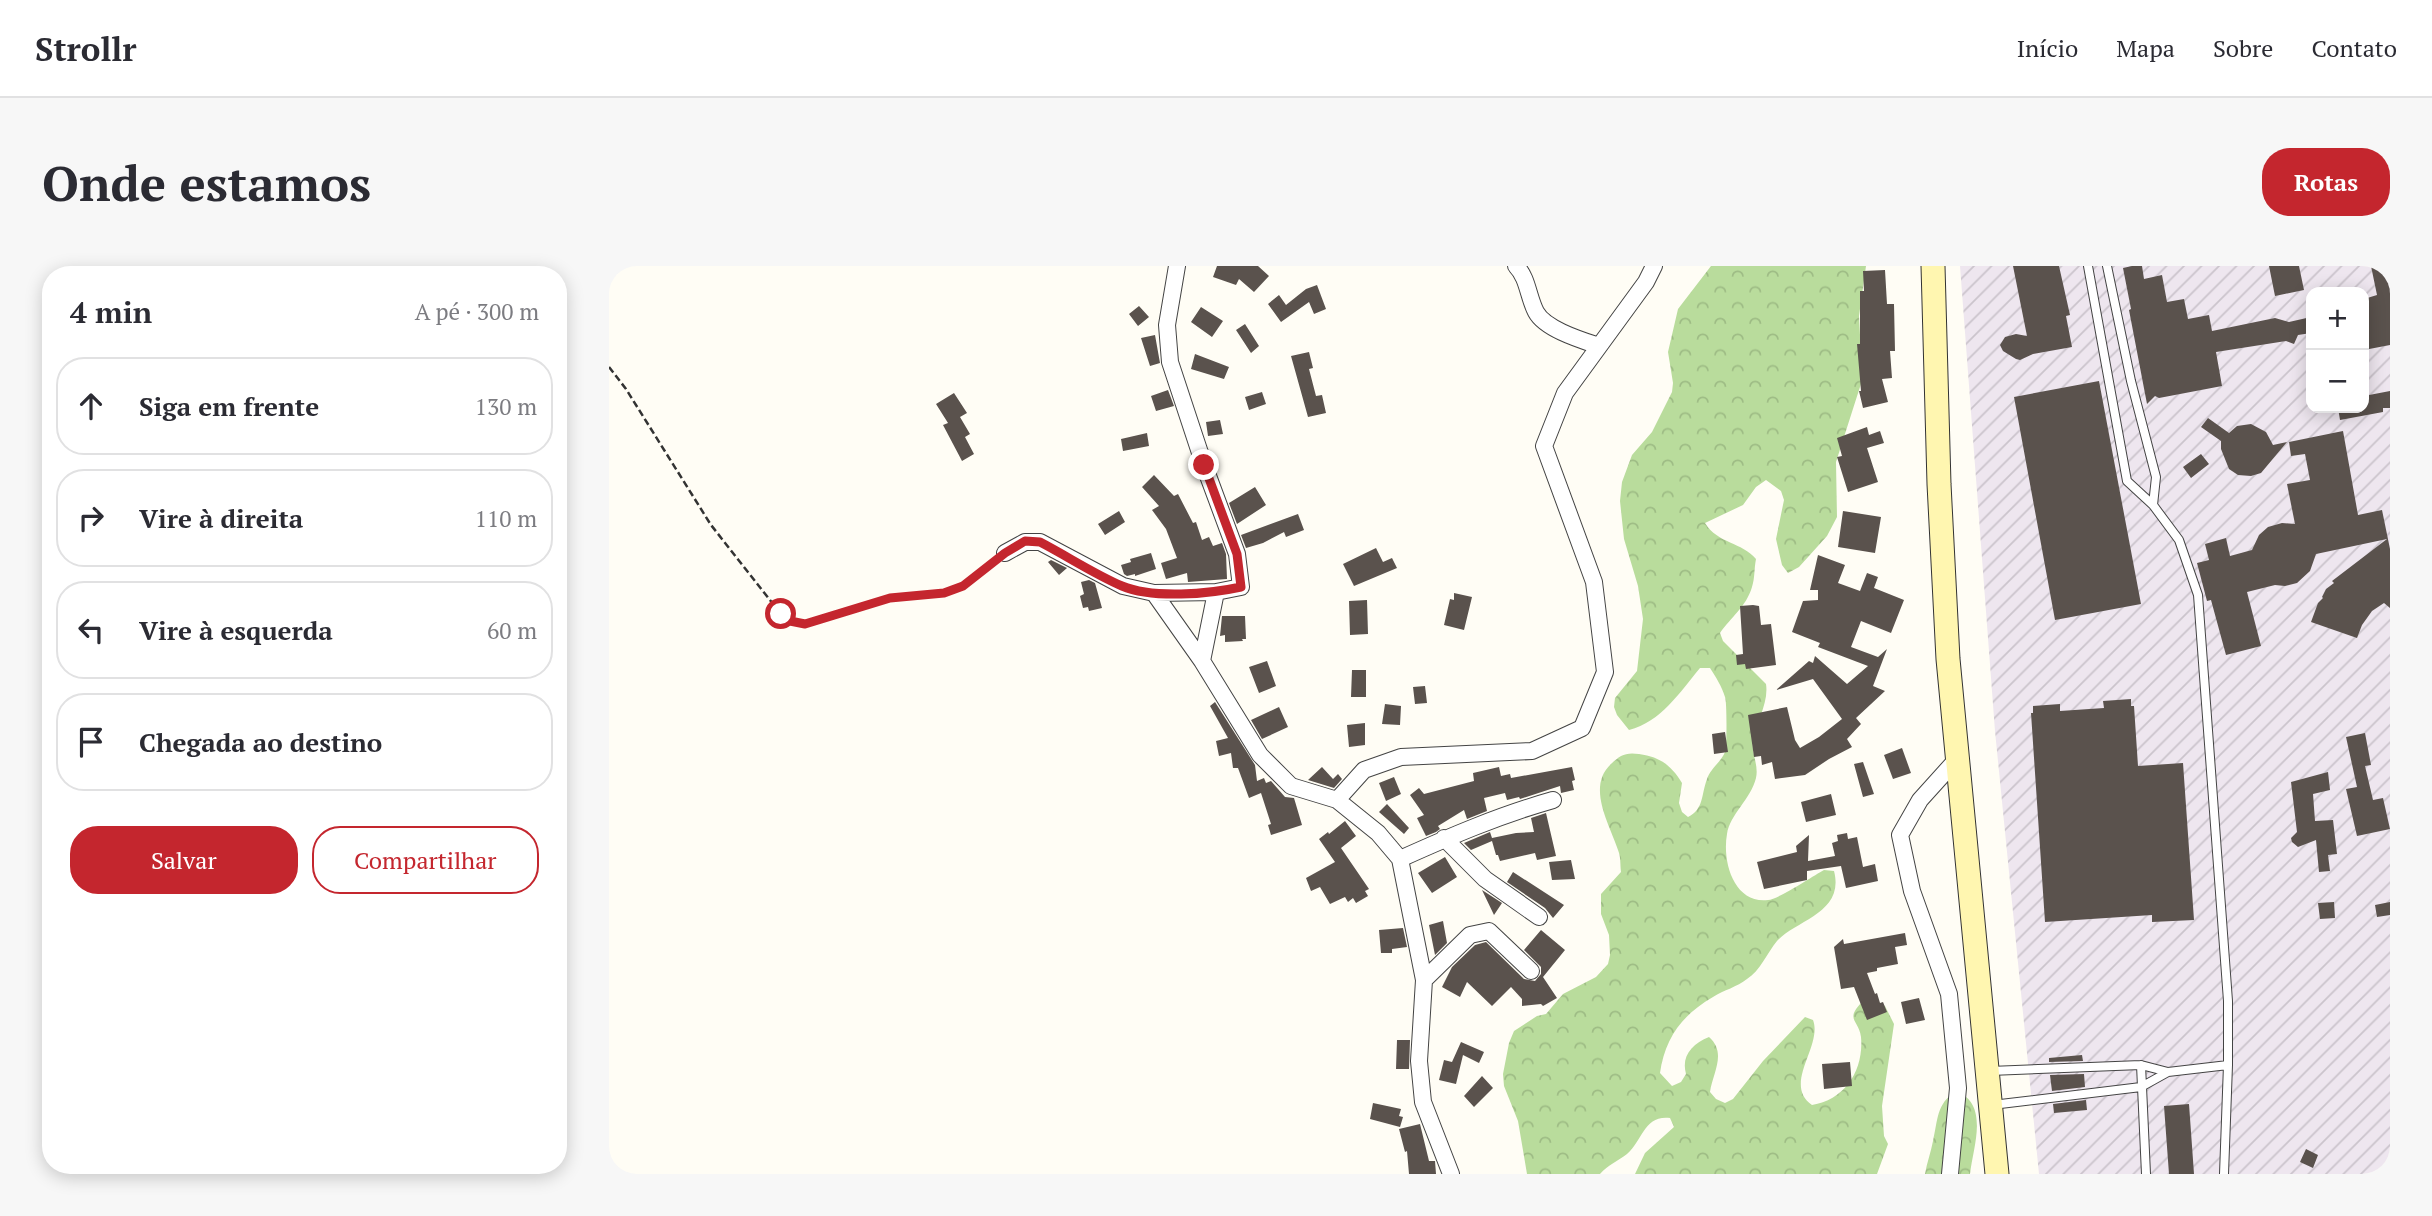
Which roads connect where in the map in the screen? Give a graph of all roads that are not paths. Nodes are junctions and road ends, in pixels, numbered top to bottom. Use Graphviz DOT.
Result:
graph roads {
  1 [pos="1177,266"];
  2 [pos="1516,266"];
  3 [pos="1654,266"];
  4 [pos="1933,266"];
  5 [pos="2088,266"];
  6 [pos="2106,266"];
  7 [pos="1599,346"];
  8 [pos="2153,505"];
  9 [pos="1005,553"];
  10 [pos="1216,592"];
  11 [pos="1154,593"];
  12 [pos="1202,661"];
  13 [pos="1957,759"];
  14 [pos="1337,800"];
  15 [pos="1553,800"];
  16 [pos="1444,838"];
  17 [pos="1400,859"];
  18 [pos="1539,917"];
  19 [pos="1531,971"];
  20 [pos="1424,980"];
  21 [pos="2141,1065"];
  22 [pos="2228,1065"];
  23 [pos="1985,1071"];
  24 [pos="2168,1072"];
  25 [pos="2141,1087"];
  26 [pos="1990,1105"];
  27 [pos="1451,1174"];
  28 [pos="1950,1174"];
  29 [pos="1997,1174"];
  30 [pos="2146,1174"];
  31 [pos="2224,1174"];
  1 -- 10 [label="street"];
  2 -- 7 [label="street"];
  3 -- 7 [label="street"];
  4 -- 13 [label="main road"];
  5 -- 8 [label="lane"];
  6 -- 8 [label="lane"];
  7 -- 14 [label="street"];
  8 -- 22 [label="lane"];
  9 -- 11 [label="street"];
  10 -- 11 [label="street"];
  10 -- 12 [label="street"];
  11 -- 12 [label="street"];
  12 -- 14 [label="street"];
  13 -- 23 [label="main road"];
  13 -- 28 [label="street"];
  14 -- 17 [label="street"];
  15 -- 16 [label="street"];
  16 -- 17 [label="street"];
  16 -- 18 [label="street"];
  17 -- 20 [label="street"];
  19 -- 20 [label="street"];
  20 -- 27 [label="street"];
  21 -- 23 [label="lane"];
  21 -- 24 [label="lane"];
  21 -- 25 [label="lane"];
  22 -- 24 [label="lane"];
  22 -- 31 [label="lane"];
  23 -- 26 [label="main road"];
  24 -- 25 [label="lane"];
  25 -- 26 [label="lane"];
  25 -- 30 [label="lane"];
  26 -- 29 [label="main road"];
}
